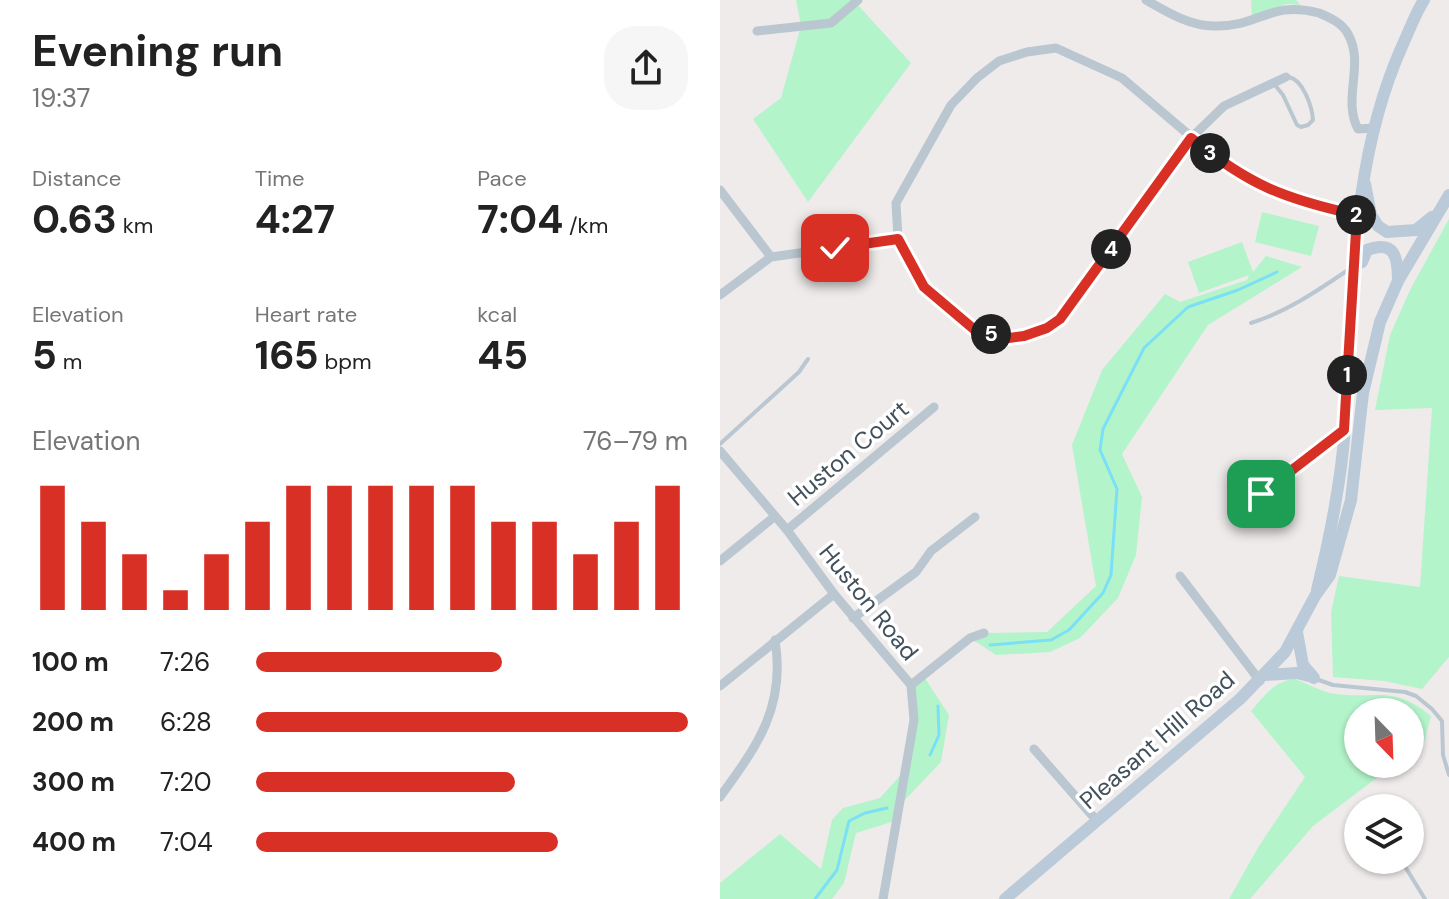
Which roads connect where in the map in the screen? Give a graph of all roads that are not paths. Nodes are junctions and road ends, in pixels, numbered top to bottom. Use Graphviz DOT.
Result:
graph roads {
  1 [pos="858,0"];
  2 [pos="1146,0"];
  3 [pos="1424,0"];
  4 [pos="757,31"];
  5 [pos="1286,77"];
  6 [pos="1272,83"];
  7 [pos="1374,128"];
  8 [pos="1191,138"];
  9 [pos="1363,174"];
  10 [pos="720,190"];
  11 [pos="1449,195"];
  12 [pos="1440,210"];
  13 [pos="1357,215"];
  14 [pos="898,239"];
  15 [pos="771,257"];
  16 [pos="1353,266"];
  17 [pos="1398,281"];
  18 [pos="720,295"];
  19 [pos="1251,323"];
  20 [pos="808,359"];
  21 [pos="934,407"];
  22 [pos="1344,430"];
  23 [pos="720,444"];
  24 [pos="720,451"];
  25 [pos="1261,494"];
  26 [pos="774,517"];
  27 [pos="975,517"];
  28 [pos="787,530"];
  29 [pos="720,561"];
  30 [pos="1180,576"];
  31 [pos="834,594"];
  32 [pos="1315,596"];
  33 [pos="853,618"];
  34 [pos="1297,632"];
  35 [pos="984,633"];
  36 [pos="775,640"];
  37 [pos="1262,678"];
  38 [pos="1314,678"];
  39 [pos="911,685"];
  40 [pos="720,686"];
  41 [pos="1034,749"];
  42 [pos="1449,775"];
  43 [pos="720,797"];
  44 [pos="1097,821"];
  45 [pos="1410,874"];
  46 [pos="883,899"];
  47 [pos="1005,899"];
  48 [pos="1425,899"];
  1 -- 4 [label="street"];
  2 -- 7 [label="street"];
  3 -- 7 [label="main road, Pleasant Hill Road"];
  5 -- 6 [label="street"];
  5 -- 6 [label="lane"];
  6 -- 8 [label="street"];
  7 -- 9 [label="main road, Pleasant Hill Road"];
  8 -- 13 [label="street"];
  8 -- 14 [label="street"];
  8 -- 14 [label="street"];
  9 -- 12 [label="main road"];
  9 -- 13 [label="main road, Pleasant Hill Road"];
  10 -- 15 [label="street"];
  11 -- 12 [label="main road, Pleasant Hill Road"];
  12 -- 17 [label="main road, Pleasant Hill Road"];
  13 -- 16 [label="main road, Pleasant Hill Road"];
  14 -- 15 [label="street"];
  15 -- 18 [label="street"];
  16 -- 17 [label="main road"];
  16 -- 19 [label="lane"];
  16 -- 22 [label="main road, Pleasant Hill Road"];
  17 -- 32 [label="main road, Pleasant Hill Road"];
  20 -- 23 [label="lane"];
  21 -- 28 [label="street, Huston Court"];
  22 -- 25 [label="street"];
  22 -- 32 [label="main road, Pleasant Hill Road"];
  24 -- 26 [label="street, Huston Road"];
  26 -- 28 [label="street, Huston Road"];
  26 -- 29 [label="street"];
  27 -- 33 [label="street"];
  28 -- 31 [label="street, Huston Road"];
  30 -- 37 [label="street"];
  31 -- 33 [label="street, Huston Road"];
  31 -- 36 [label="street"];
  32 -- 34 [label="main road, Pleasant Hill Road"];
  33 -- 39 [label="street, Huston Road"];
  34 -- 37 [label="main road, Pleasant Hill Road"];
  34 -- 38 [label="main road"];
  35 -- 39 [label="street"];
  36 -- 40 [label="street"];
  36 -- 43 [label="street"];
  37 -- 38 [label="main road"];
  37 -- 44 [label="main road, Pleasant Hill Road"];
  38 -- 42 [label="lane"];
  39 -- 46 [label="street, Huston Road"];
  41 -- 44 [label="street"];
  44 -- 47 [label="main road, Pleasant Hill Road"];
  45 -- 48 [label="lane"];
}
